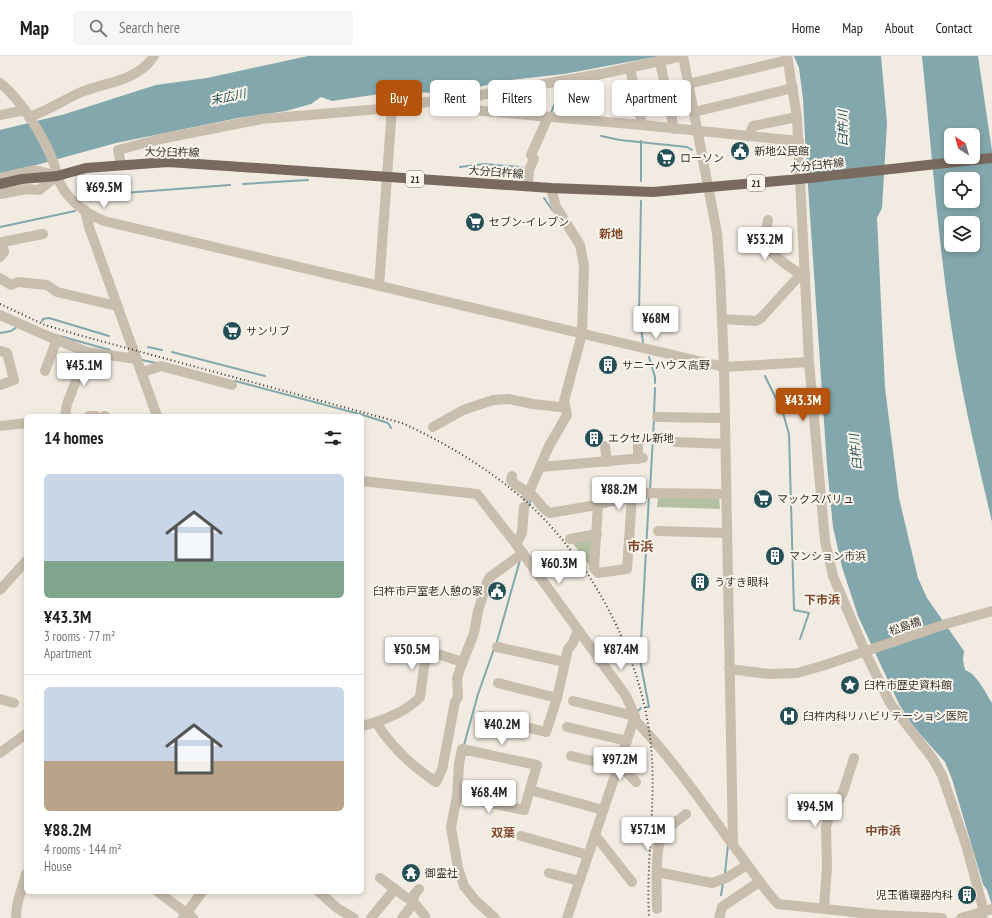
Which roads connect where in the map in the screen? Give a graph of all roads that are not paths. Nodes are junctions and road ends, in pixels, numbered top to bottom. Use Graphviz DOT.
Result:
graph roads {
  1 [pos="154,56"];
  2 [pos="683,57"];
  3 [pos="788,58"];
  4 [pos="660,62"];
  5 [pos="630,68"];
  6 [pos="687,80"];
  7 [pos="0,83"];
  8 [pos="691,83"];
  9 [pos="793,88"];
  10 [pos="691,98"];
  11 [pos="422,103"];
  12 [pos="422,107"];
  13 [pos="376,109"];
  14 [pos="694,112"];
  15 [pos="0,115"];
  16 [pos="28,115"];
  17 [pos="391,116"];
  18 [pos="548,117"];
  19 [pos="797,117"];
  20 [pos="642,124"];
  21 [pos="674,129"];
  22 [pos="697,130"];
  23 [pos="749,136"];
  24 [pos="799,141"];
  25 [pos="992,158"];
  26 [pos="121,164"];
  27 [pos="57,176"];
  28 [pos="387,177"];
  29 [pos="0,178"];
  30 [pos="802,179"];
  31 [pos="0,184"];
  32 [pos="528,186"];
  33 [pos="551,188"];
  34 [pos="708,188"];
  35 [pos="0,194"];
  36 [pos="85,210"];
  37 [pos="768,220"];
  38 [pos="43,234"];
  39 [pos="0,257"];
  40 [pos="803,274"];
  41 [pos="0,278"];
  42 [pos="379,286"];
  43 [pos="118,306"];
  44 [pos="0,314"];
  45 [pos="722,319"];
  46 [pos="582,334"];
  47 [pos="57,340"];
  48 [pos="1,351"];
  49 [pos="87,352"];
  50 [pos="137,359"];
  51 [pos="809,362"];
  52 [pos="724,368"];
  53 [pos="45,371"];
  54 [pos="142,372"];
  55 [pos="0,385"];
  56 [pos="232,385"];
  57 [pos="565,406"];
  58 [pos="65,414"];
  59 [pos="156,414"];
  60 [pos="657,417"];
  61 [pos="724,418"];
  62 [pos="24,423"];
  63 [pos="0,426"];
  64 [pos="433,427"];
  65 [pos="676,442"];
  66 [pos="638,444"];
  67 [pos="725,444"];
  68 [pos="605,446"];
  69 [pos="606,462"];
  70 [pos="543,467"];
  71 [pos="512,476"];
  72 [pos="364,481"];
  73 [pos="726,494"];
  74 [pos="632,497"];
  75 [pos="527,499"];
  76 [pos="598,505"];
  77 [pos="658,531"];
  78 [pos="727,533"];
  79 [pos="596,534"];
  80 [pos="570,539"];
  81 [pos="516,544"];
  82 [pos="523,553"];
  83 [pos="24,563"];
  84 [pos="0,589"];
  85 [pos="992,611"];
  86 [pos="578,630"];
  87 [pos="497,647"];
  88 [pos="868,651"];
  89 [pos="462,662"];
  90 [pos="566,662"];
  91 [pos="730,669"];
  92 [pos="498,683"];
  93 [pos="557,698"];
  94 [pos="0,699"];
  95 [pos="573,701"];
  96 [pos="14,703"];
  97 [pos="481,716"];
  98 [pos="635,718"];
  99 [pos="376,722"];
  100 [pos="364,725"];
  101 [pos="566,727"];
  102 [pos="24,735"];
  103 [pos="627,741"];
  104 [pos="0,753"];
  105 [pos="572,756"];
  106 [pos="854,758"];
  107 [pos="619,766"];
  108 [pos="636,782"];
  109 [pos="530,790"];
  110 [pos="457,796"];
  111 [pos="603,810"];
  112 [pos="686,814"];
  113 [pos="595,835"];
  114 [pos="521,836"];
  115 [pos="733,845"];
  116 [pos="588,855"];
  117 [pos="747,865"];
  118 [pos="657,872"];
  119 [pos="549,873"];
  120 [pos="380,878"];
  121 [pos="24,881"];
  122 [pos="579,881"];
  123 [pos="632,882"];
  124 [pos="759,882"];
  125 [pos="394,889"];
  126 [pos="419,889"];
  127 [pos="160,894"];
  128 [pos="201,894"];
  129 [pos="321,894"];
  130 [pos="410,901"];
  131 [pos="824,908"];
  132 [pos="657,909"];
  133 [pos="987,912"];
  134 [pos="14,916"];
  135 [pos="187,916"];
  136 [pos="425,916"];
  137 [pos="880,917"];
  138 [pos="354,918"];
  139 [pos="371,918"];
  140 [pos="402,918"];
  141 [pos="495,918"];
  142 [pos="567,918"];
  143 [pos="719,918"];
  144 [pos="942,918"];
  145 [pos="961,918"];
  1 -- 16 [label="street"];
  2 -- 4 [label="street"];
  2 -- 6 [label="street"];
  3 -- 8 [label="street"];
  3 -- 9 [label="street"];
  4 -- 5 [label="street"];
  4 -- 21 [label="street"];
  5 -- 11 [label="street"];
  5 -- 20 [label="street"];
  7 -- 16 [label="street"];
  9 -- 14 [label="street"];
  9 -- 19 [label="street"];
  10 -- 14 [label="street"];
  12 -- 18 [label="street"];
  13 -- 26 [label="street"];
  14 -- 22 [label="street"];
  15 -- 16 [label="street"];
  16 -- 27 [label="street"];
  17 -- 28 [label="street"];
  18 -- 20 [label="street"];
  18 -- 32 [label="street"];
  19 -- 23 [label="street"];
  19 -- 24 [label="street"];
  20 -- 21 [label="street"];
  21 -- 22 [label="street"];
  22 -- 23 [label="street"];
  22 -- 34 [label="street"];
  23 -- 24 [label="street"];
  24 -- 30 [label="street"];
  25 -- 30 [label="main road, 大分臼杵線 / 21"];
  26 -- 27 [label="main road, 大分臼杵線 / 21"];
  26 -- 28 [label="main road, 大分臼杵線 / 21"];
  27 -- 29 [label="street"];
  27 -- 31 [label="main road, 大分臼杵線 / 21"];
  27 -- 35 [label="street"];
  27 -- 36 [label="street"];
  28 -- 32 [label="main road, 大分臼杵線 / 21"];
  28 -- 42 [label="street"];
  30 -- 34 [label="main road, 大分臼杵線 / 21"];
  30 -- 40 [label="street"];
  32 -- 33 [label="main road, 大分臼杵線 / 21"];
  33 -- 34 [label="main road, 大分臼杵線 / 21"];
  33 -- 46 [label="street"];
  34 -- 45 [label="street"];
  36 -- 42 [label="street"];
  36 -- 43 [label="street"];
  37 -- 40 [label="street"];
  38 -- 39 [label="street"];
  40 -- 45 [label="street"];
  40 -- 51 [label="street"];
  41 -- 43 [label="street"];
  42 -- 46 [label="street"];
  43 -- 50 [label="street"];
  44 -- 47 [label="street"];
  45 -- 52 [label="street"];
  46 -- 52 [label="street"];
  46 -- 57 [label="street"];
  47 -- 49 [label="street"];
  47 -- 53 [label="street"];
  48 -- 55 [label="street"];
  49 -- 50 [label="street"];
  49 -- 58 [label="street"];
  50 -- 54 [label="street"];
  51 -- 52 [label="street"];
  51 -- 88 [label="street"];
  52 -- 61 [label="street"];
  54 -- 56 [label="street"];
  54 -- 59 [label="street"];
  57 -- 64 [label="street"];
  57 -- 70 [label="street"];
  60 -- 61 [label="street"];
  61 -- 67 [label="street"];
  62 -- 63 [label="street"];
  65 -- 67 [label="street"];
  66 -- 69 [label="street"];
  67 -- 73 [label="street"];
  68 -- 69 [label="street"];
  69 -- 70 [label="street"];
  70 -- 75 [label="street"];
  71 -- 75 [label="street"];
  72 -- 81 [label="street"];
  73 -- 74 [label="street"];
  73 -- 78 [label="street"];
  74 -- 76 [label="street"];
  74 -- 79 [label="street"];
  75 -- 76 [label="street"];
  75 -- 81 [label="street"];
  76 -- 79 [label="street"];
  77 -- 78 [label="street"];
  78 -- 91 [label="street"];
  79 -- 80 [label="street"];
  81 -- 82 [label="street"];
  82 -- 86 [label="street"];
  82 -- 89 [label="street"];
  83 -- 84 [label="street"];
  85 -- 88 [label="street, 松島橋"];
  86 -- 90 [label="street"];
  86 -- 98 [label="street"];
  87 -- 90 [label="street"];
  88 -- 91 [label="street, 松島橋"];
  88 -- 133 [label="street"];
  89 -- 99 [label="street"];
  89 -- 99 [label="street"];
  90 -- 93 [label="street"];
  91 -- 115 [label="street"];
  92 -- 93 [label="street"];
  93 -- 97 [label="street"];
  94 -- 96 [label="street"];
  95 -- 98 [label="street"];
  98 -- 103 [label="street"];
  98 -- 115 [label="street"];
  99 -- 100 [label="street"];
  101 -- 103 [label="street"];
  102 -- 104 [label="street"];
  103 -- 107 [label="street"];
  105 -- 107 [label="street"];
  106 -- 131 [label="street"];
  107 -- 108 [label="street"];
  107 -- 111 [label="street"];
  109 -- 110 [label="street"];
  109 -- 110 [label="street"];
  109 -- 111 [label="street"];
  110 -- 141 [label="street"];
  111 -- 113 [label="street"];
  112 -- 118 [label="street"];
  113 -- 116 [label="street"];
  113 -- 123 [label="street"];
  114 -- 116 [label="street"];
  115 -- 117 [label="street"];
  116 -- 122 [label="street"];
  117 -- 118 [label="street"];
  117 -- 124 [label="street"];
  118 -- 132 [label="street"];
  119 -- 122 [label="street"];
  120 -- 125 [label="street"];
  121 -- 134 [label="street"];
  122 -- 142 [label="street"];
  124 -- 131 [label="street"];
  124 -- 143 [label="street"];
  125 -- 130 [label="street"];
  125 -- 139 [label="street"];
  126 -- 130 [label="street"];
  127 -- 135 [label="street"];
  128 -- 135 [label="street"];
  129 -- 138 [label="street"];
  130 -- 136 [label="street"];
  130 -- 140 [label="street"];
  131 -- 137 [label="street"];
  133 -- 145 [label="street"];
  137 -- 144 [label="street"];
}
